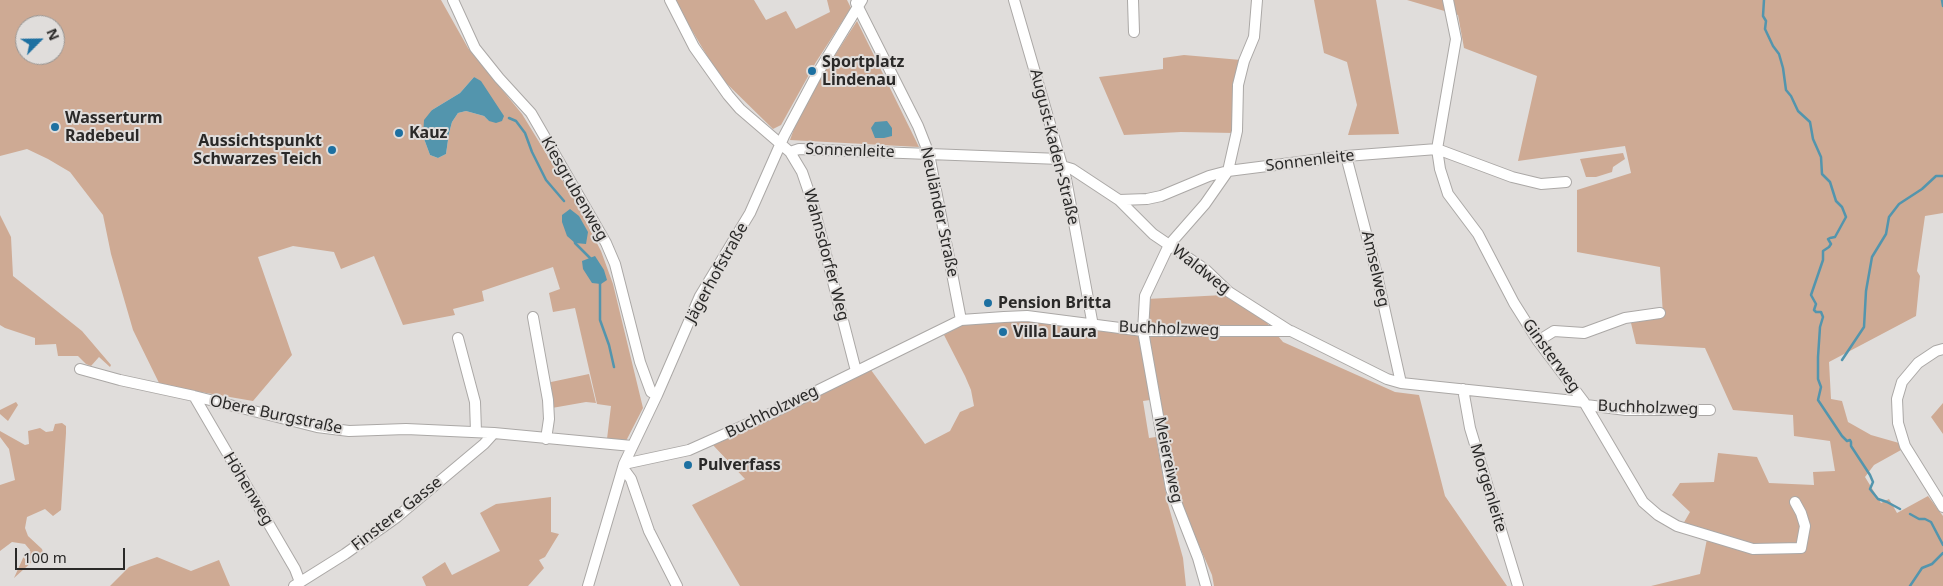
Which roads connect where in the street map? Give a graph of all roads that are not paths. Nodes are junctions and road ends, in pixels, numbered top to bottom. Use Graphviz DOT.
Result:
graph roads {
  1 [pos="453,0"];
  2 [pos="670,0"];
  3 [pos="1014,0"];
  4 [pos="1133,0"];
  5 [pos="1257,0"];
  6 [pos="1448,0"];
  7 [pos="858,2"];
  8 [pos="1134,32"];
  9 [pos="786,148"];
  10 [pos="1437,149"];
  11 [pos="929,154"];
  12 [pos="1346,156"];
  13 [pos="1061,162"];
  14 [pos="1228,171"];
  15 [pos="1566,182"];
  16 [pos="1119,200"];
  17 [pos="1169,245"];
  18 [pos="1660,313"];
  19 [pos="533,316"];
  20 [pos="961,320"];
  21 [pos="1093,326"];
  22 [pos="1143,331"];
  23 [pos="1291,331"];
  24 [pos="458,338"];
  25 [pos="1538,341"];
  26 [pos="1943,349"];
  27 [pos="80,369"];
  28 [pos="856,371"];
  29 [pos="1401,383"];
  30 [pos="1463,389"];
  31 [pos="657,395"];
  32 [pos="194,396"];
  33 [pos="1585,403"];
  34 [pos="1710,410"];
  35 [pos="476,432"];
  36 [pos="494,433"];
  37 [pos="546,439"];
  38 [pos="632,446"];
  39 [pos="624,466"];
  40 [pos="1795,502"];
  41 [pos="1943,507"];
  42 [pos="297,584"];
  43 [pos="588,586"];
  44 [pos="677,586"];
  45 [pos="1206,586"];
  46 [pos="1518,586"];
  1 -- 31 [label="street, Kiesgrubenweg"];
  2 -- 9 [label="street, Sonnenleite"];
  3 -- 13 [label="street, August-Kaden-Straße"];
  4 -- 8 [label="street"];
  5 -- 14 [label="street"];
  6 -- 10 [label="street, Ginsterweg"];
  7 -- 9 [label="street, Jägerhofstraße"];
  7 -- 11 [label="street, Neuländer Straße"];
  9 -- 11 [label="street, Sonnenleite"];
  9 -- 28 [label="street, Wahnsdorfer Weg"];
  9 -- 31 [label="street, Jägerhofstraße"];
  10 -- 12 [label="street, Sonnenleite"];
  10 -- 15 [label="street, Sonnenleite"];
  10 -- 25 [label="street, Ginsterweg"];
  11 -- 13 [label="street, Sonnenleite"];
  11 -- 20 [label="street, Neuländer Straße"];
  12 -- 14 [label="street, Sonnenleite"];
  12 -- 29 [label="street, Amselweg"];
  13 -- 16 [label="street, Sonnenleite"];
  13 -- 21 [label="street, August-Kaden-Straße"];
  14 -- 16 [label="street, Sonnenleite"];
  14 -- 17 [label="street, Meiereiweg"];
  16 -- 17 [label="street, Waldweg"];
  17 -- 22 [label="street, Meiereiweg"];
  17 -- 23 [label="street, Waldweg"];
  18 -- 25 [label="street"];
  19 -- 37 [label="street"];
  20 -- 21 [label="street, Buchholzweg"];
  20 -- 28 [label="street, Buchholzweg"];
  21 -- 22 [label="street, Buchholzweg"];
  22 -- 23 [label="street, Buchholzweg"];
  22 -- 45 [label="street, Meiereiweg"];
  23 -- 29 [label="street, Buchholzweg"];
  24 -- 35 [label="street"];
  25 -- 33 [label="street, Ginsterweg"];
  26 -- 41 [label="street"];
  27 -- 32 [label="street, Obere Burgstraße"];
  28 -- 39 [label="street, Buchholzweg"];
  29 -- 30 [label="street, Buchholzweg"];
  30 -- 33 [label="street, Buchholzweg"];
  30 -- 46 [label="street, Morgenleite"];
  31 -- 38 [label="street, Jägerhofstraße"];
  32 -- 35 [label="street, Obere Burgstraße"];
  32 -- 42 [label="street, Höhenweg"];
  33 -- 34 [label="street, Buchholzweg"];
  33 -- 40 [label="street, Ginsterweg"];
  35 -- 36 [label="street, Obere Burgstraße"];
  36 -- 37 [label="street, Obere Burgstraße"];
  36 -- 42 [label="street, Finstere Gasse"];
  37 -- 38 [label="street, Obere Burgstraße"];
  38 -- 39 [label="street, Jägerhofstraße"];
  39 -- 43 [label="street, Jägerhofstraße"];
  39 -- 44 [label="street"];
}
